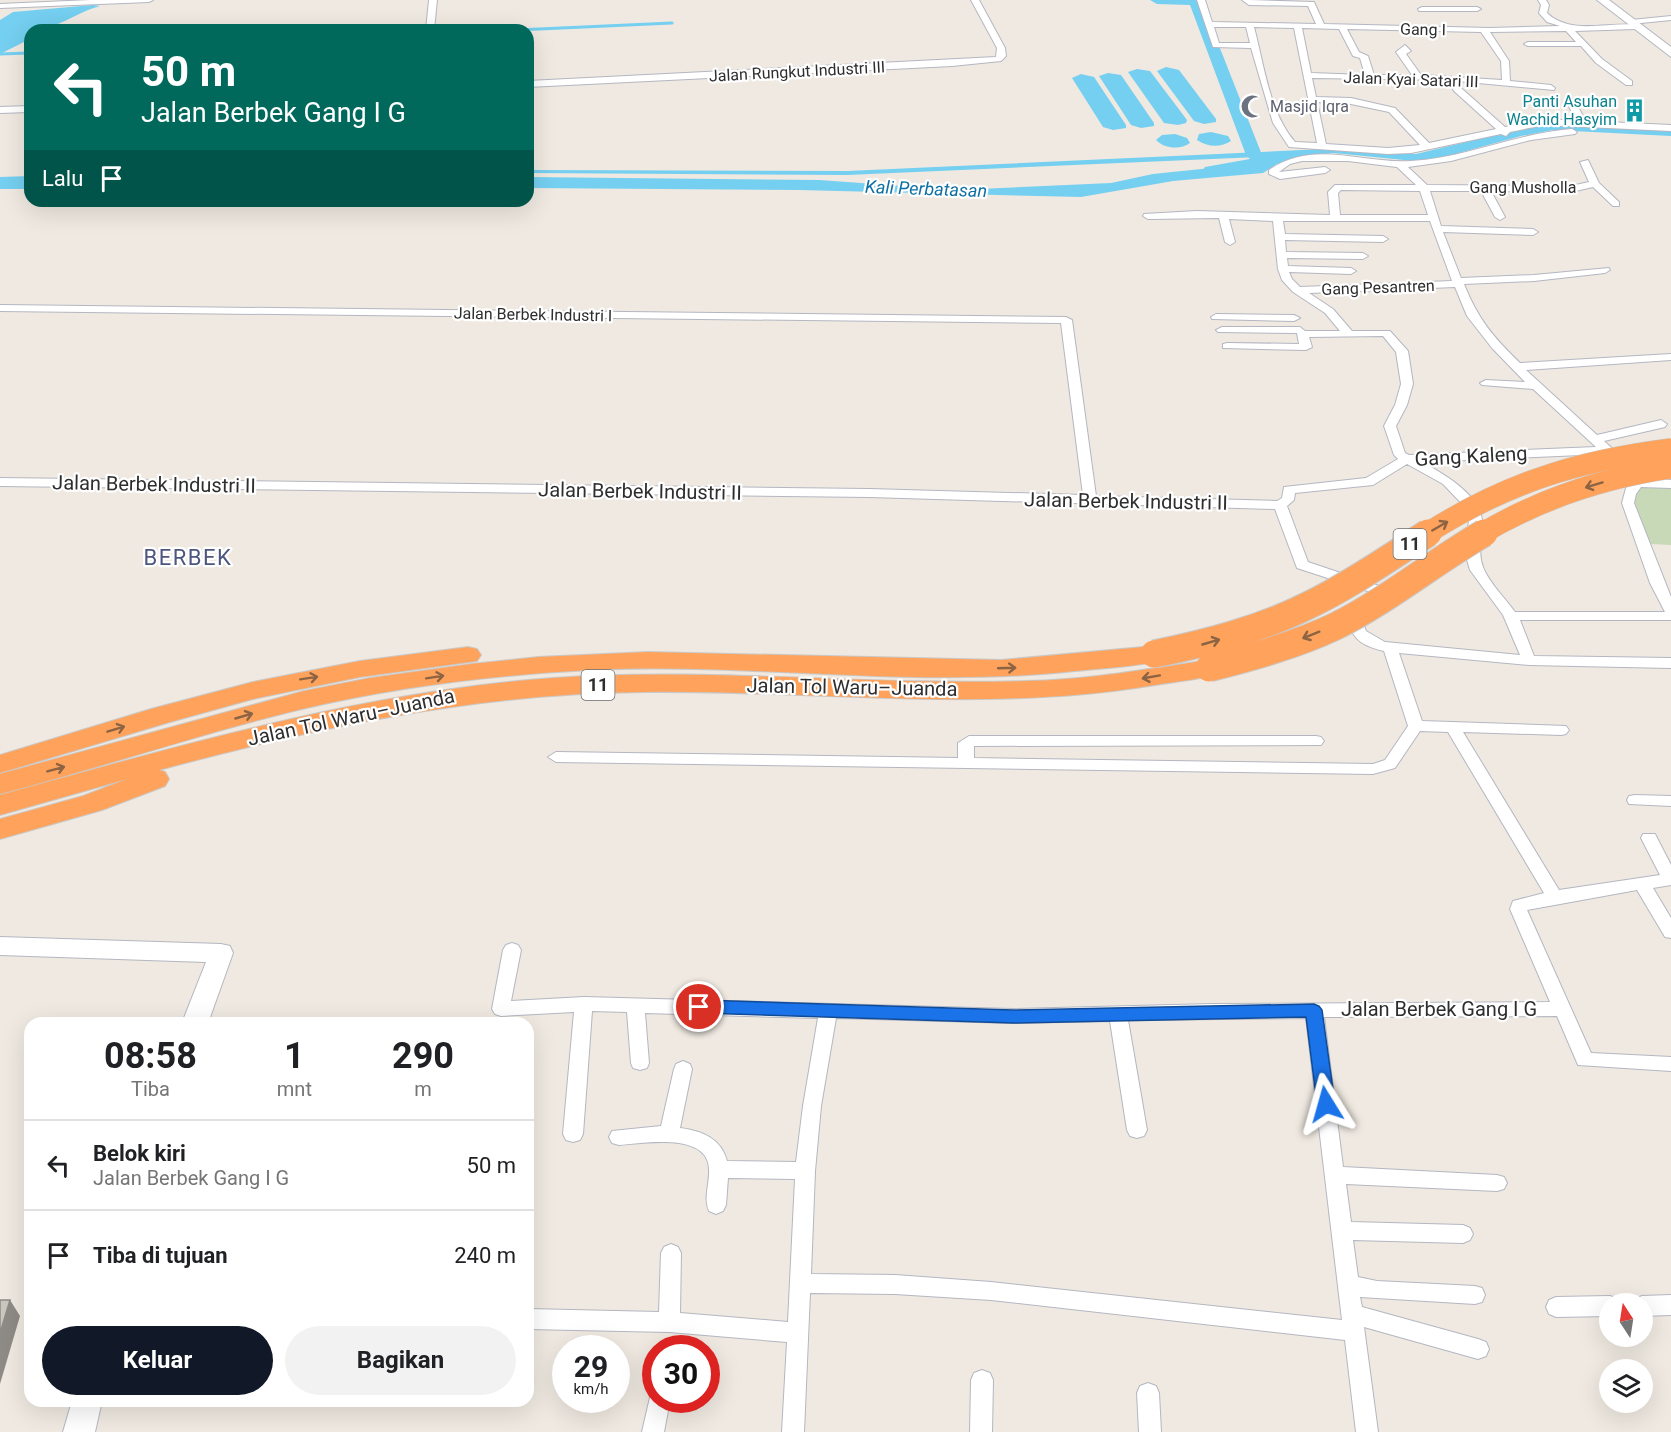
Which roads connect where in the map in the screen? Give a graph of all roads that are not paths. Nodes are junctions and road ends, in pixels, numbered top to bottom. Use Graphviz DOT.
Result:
graph roads {
  1 [pos="149,0"];
  2 [pos="434,0"];
  3 [pos="975,0"];
  4 [pos="1201,0"];
  5 [pos="1246,0"];
  6 [pos="1469,0"];
  7 [pos="1542,0"];
  8 [pos="1602,0"];
  9 [pos="0,6"];
  10 [pos="1422,9"];
  11 [pos="1671,18"];
  12 [pos="431,24"];
  13 [pos="1209,24"];
  14 [pos="1249,24"];
  15 [pos="1297,25"];
  16 [pos="1633,25"];
  17 [pos="1321,26"];
  18 [pos="1341,26"];
  19 [pos="1569,29"];
  20 [pos="1484,30"];
  21 [pos="1528,44"];
  22 [pos="1582,44"];
  23 [pos="1256,46"];
  24 [pos="1406,47"];
  25 [pos="1669,51"];
  26 [pos="1307,75"];
  27 [pos="1370,78"];
  28 [pos="1419,78"];
  29 [pos="1452,80"];
  30 [pos="1506,82"];
  31 [pos="1629,83"];
  32 [pos="534,84"];
  33 [pos="1551,88"];
  34 [pos="1312,99"];
  35 [pos="1570,100"];
  36 [pos="24,108"];
  37 [pos="0,110"];
  38 [pos="1582,123"];
  39 [pos="1671,128"];
  40 [pos="1502,131"];
  41 [pos="1671,137"];
  42 [pos="1519,139"];
  43 [pos="1322,146"];
  44 [pos="1428,148"];
  45 [pos="1585,162"];
  46 [pos="1401,165"];
  47 [pos="1325,170"];
  48 [pos="1595,184"];
  49 [pos="1424,187"];
  50 [pos="1484,188"];
  51 [pos="1616,204"];
  52 [pos="1223,215"];
  53 [pos="1148,216"];
  54 [pos="1500,217"];
  55 [pos="1278,218"];
  56 [pos="1335,218"];
  57 [pos="1435,223"];
  58 [pos="1533,232"];
  59 [pos="1282,237"];
  60 [pos="1383,239"];
  61 [pos="1230,242"];
  62 [pos="1282,255"];
  63 [pos="1364,256"];
  64 [pos="1283,269"];
  65 [pos="1605,270"];
  66 [pos="1351,271"];
  67 [pos="1457,282"];
  68 [pos="1297,290"];
  69 [pos="0,308"];
  70 [pos="1216,317"];
  71 [pos="1222,330"];
  72 [pos="1301,332"];
  73 [pos="1349,334"];
  74 [pos="1227,346"];
  75 [pos="1671,357"];
  76 [pos="1516,367"];
  77 [pos="1486,383"];
  78 [pos="1535,386"];
  79 [pos="1661,424"];
  80 [pos="1595,439"];
  81 [pos="1671,442"];
  82 [pos="1671,449"];
  83 [pos="1609,451"];
  84 [pos="1406,459"];
  85 [pos="1671,468"];
  86 [pos="0,482"];
  87 [pos="1645,483"];
  88 [pos="1671,484"];
  89 [pos="1090,501"];
  90 [pos="1280,506"];
  91 [pos="1671,611"];
  92 [pos="1511,616"];
  93 [pos="1390,648"];
  94 [pos="1529,660"];
  95 [pos="1671,663"];
  96 [pos="979,669"];
  97 [pos="951,690"];
  98 [pos="1416,726"];
  99 [pos="1453,728"];
  100 [pos="1561,730"];
  101 [pos="1316,741"];
  102 [pos="556,757"];
  103 [pos="966,762"];
  104 [pos="0,764"];
  105 [pos="155,779"];
  106 [pos="0,784"];
  107 [pos="1635,800"];
  108 [pos="1671,801"];
  109 [pos="0,805"];
  110 [pos="0,822"];
  111 [pos="0,829"];
  112 [pos="1649,838"];
  113 [pos="1670,879"];
  114 [pos="1641,882"];
  115 [pos="1555,897"];
  116 [pos="1671,932"];
  117 [pos="0,946"];
  118 [pos="512,950"];
  119 [pos="584,1004"];
  120 [pos="635,1005"];
  121 [pos="1564,1009"];
  122 [pos="1314,1010"];
  123 [pos="828,1011"];
  124 [pos="1119,1014"];
  125 [pos="197,1017"];
  126 [pos="640,1063"];
  127 [pos="1671,1064"];
  128 [pos="683,1070"];
  129 [pos="1137,1130"];
  130 [pos="573,1134"];
  131 [pos="669,1134"];
  132 [pos="619,1137"];
  133 [pos="719,1169"];
  134 [pos="805,1171"];
  135 [pos="1335,1175"];
  136 [pos="1497,1183"];
  137 [pos="716,1205"];
  138 [pos="1342,1231"];
  139 [pos="1463,1234"];
  140 [pos="671,1253"];
  141 [pos="800,1284"];
  142 [pos="1348,1285"];
  143 [pos="1475,1295"];
  144 [pos="1671,1305"];
  145 [pos="1599,1306"];
  146 [pos="1653,1306"];
  147 [pos="1556,1307"];
  148 [pos="534,1318"];
  149 [pos="669,1322"];
  150 [pos="1354,1322"];
  151 [pos="796,1333"];
  152 [pos="1478,1349"];
  153 [pos="982,1380"];
  154 [pos="1148,1393"];
  155 [pos="85,1407"];
  156 [pos="657,1413"];
  157 [pos="79,1432"];
  158 [pos="653,1432"];
  159 [pos="793,1432"];
  160 [pos="981,1432"];
  161 [pos="1150,1432"];
  162 [pos="1367,1432"];
  1 -- 9 [label="street"];
  2 -- 12 [label="street"];
  3 -- 32 [label="street, Jalan Rungkut Industri III"];
  4 -- 13 [label="street"];
  5 -- 17 [label="street"];
  6 -- 10 [label="street"];
  7 -- 19 [label="street"];
  8 -- 16 [label="street"];
  11 -- 16 [label="street, Gang I"];
  13 -- 14 [label="street, Gang I"];
  13 -- 23 [label="street"];
  14 -- 15 [label="street, Gang I"];
  14 -- 23 [label="street"];
  15 -- 17 [label="street, Gang I"];
  15 -- 26 [label="street"];
  16 -- 19 [label="street, Gang I"];
  16 -- 25 [label="street"];
  17 -- 18 [label="street, Gang I"];
  18 -- 20 [label="street, Gang I"];
  18 -- 27 [label="street"];
  19 -- 20 [label="street, Gang I"];
  19 -- 22 [label="street"];
  20 -- 30 [label="street"];
  21 -- 22 [label="street"];
  22 -- 31 [label="street"];
  23 -- 43 [label="street"];
  24 -- 28 [label="street"];
  26 -- 27 [label="street, Jalan Kyai Satari III"];
  26 -- 34 [label="street"];
  27 -- 28 [label="street, Jalan Kyai Satari III"];
  28 -- 29 [label="street, Jalan Kyai Satari III"];
  29 -- 30 [label="street, Jalan Kyai Satari III"];
  29 -- 40 [label="street"];
  30 -- 33 [label="street, Jalan Kyai Satari III"];
  34 -- 43 [label="street"];
  34 -- 44 [label="street"];
  35 -- 38 [label="street"];
  36 -- 37 [label="street"];
  38 -- 39 [label="street"];
  38 -- 40 [label="street"];
  40 -- 42 [label="street"];
  40 -- 44 [label="street"];
  41 -- 42 [label="street"];
  42 -- 46 [label="street"];
  43 -- 44 [label="street"];
  45 -- 48 [label="street, Gang Musholla"];
  46 -- 47 [label="street"];
  46 -- 49 [label="street"];
  48 -- 50 [label="street, Gang Musholla"];
  48 -- 51 [label="street"];
  49 -- 50 [label="street, Gang Musholla"];
  49 -- 56 [label="street, Gang Musholla"];
  49 -- 57 [label="street"];
  50 -- 54 [label="street"];
  52 -- 53 [label="street"];
  52 -- 55 [label="street"];
  52 -- 61 [label="street"];
  55 -- 56 [label="street"];
  55 -- 59 [label="street"];
  56 -- 57 [label="street"];
  57 -- 58 [label="street"];
  57 -- 67 [label="street"];
  59 -- 60 [label="street"];
  59 -- 62 [label="street"];
  62 -- 63 [label="street"];
  62 -- 64 [label="street"];
  64 -- 66 [label="street"];
  64 -- 68 [label="street"];
  65 -- 67 [label="street, Gang Pesantren"];
  67 -- 68 [label="street, Gang Pesantren"];
  67 -- 76 [label="street"];
  68 -- 73 [label="street"];
  69 -- 89 [label="street, Jalan Berbek Industri I"];
  70 -- 72 [label="street"];
  71 -- 72 [label="street"];
  72 -- 73 [label="street"];
  72 -- 74 [label="street"];
  73 -- 84 [label="street"];
  75 -- 76 [label="street"];
  76 -- 78 [label="street"];
  77 -- 78 [label="street"];
  78 -- 80 [label="street"];
  79 -- 80 [label="street"];
  80 -- 83 [label="street"];
  81 -- 83 [label="street, Gang Kaleng"];
  96 -- 82 [label="highway, Jalan Tol Waru–Juanda / 11, one-way, bridge"];
  83 -- 84 [label="street, Gang Kaleng"];
  83 -- 87 [label="street"];
  84 -- 90 [label="street, Gang Kaleng"];
  84 -- 92 [label="street"];
  85 -- 97 [label="highway, Jalan Tol Waru–Juanda / 11, one-way, bridge"];
  86 -- 89 [label="street, Jalan Berbek Industri II"];
  87 -- 88 [label="street"];
  87 -- 91 [label="street"];
  89 -- 90 [label="street, Jalan Berbek Industri II"];
  90 -- 93 [label="street"];
  91 -- 92 [label="street"];
  92 -- 94 [label="street"];
  93 -- 94 [label="street"];
  93 -- 98 [label="street"];
  94 -- 95 [label="street"];
  104 -- 96 [label="highway, one-way"];
  106 -- 96 [label="highway, Jalan Tol Waru–Juanda / 11, one-way"];
  97 -- 105 [label="highway"];
  97 -- 109 [label="highway, Jalan Tol Waru–Juanda / 11"];
  98 -- 99 [label="street"];
  98 -- 103 [label="street"];
  99 -- 100 [label="street"];
  99 -- 115 [label="street"];
  101 -- 103 [label="street"];
  102 -- 103 [label="street"];
  105 -- 110 [label="highway"];
  105 -- 111 [label="highway"];
  107 -- 108 [label="street"];
  112 -- 113 [label="street"];
  113 -- 114 [label="street"];
  114 -- 115 [label="street"];
  114 -- 116 [label="street"];
  115 -- 121 [label="street"];
  117 -- 125 [label="street"];
  118 -- 119 [label="street, Jalan Berbek Gang I G"];
  119 -- 120 [label="street, Jalan Berbek Gang I G"];
  119 -- 130 [label="street"];
  120 -- 123 [label="street, Jalan Berbek Gang I G"];
  120 -- 126 [label="street"];
  121 -- 122 [label="street, Jalan Berbek Gang I G"];
  121 -- 127 [label="street"];
  122 -- 124 [label="street, Jalan Berbek Gang I G"];
  122 -- 135 [label="street"];
  123 -- 124 [label="street, Jalan Berbek Gang I G"];
  123 -- 134 [label="street"];
  124 -- 129 [label="street"];
  128 -- 131 [label="street"];
  131 -- 132 [label="street"];
  131 -- 133 [label="street"];
  133 -- 134 [label="street"];
  133 -- 137 [label="street"];
  134 -- 141 [label="street"];
  135 -- 136 [label="street"];
  135 -- 138 [label="street"];
  138 -- 139 [label="street"];
  138 -- 142 [label="street"];
  140 -- 149 [label="street"];
  141 -- 150 [label="street"];
  141 -- 151 [label="street"];
  142 -- 143 [label="street"];
  142 -- 150 [label="street"];
  144 -- 146 [label="street"];
  145 -- 147 [label="street"];
  148 -- 149 [label="street"];
  149 -- 151 [label="street"];
  150 -- 152 [label="street"];
  150 -- 162 [label="street"];
  151 -- 159 [label="street"];
  153 -- 160 [label="street"];
  154 -- 161 [label="street"];
  155 -- 157 [label="street"];
  156 -- 158 [label="street"];
}
